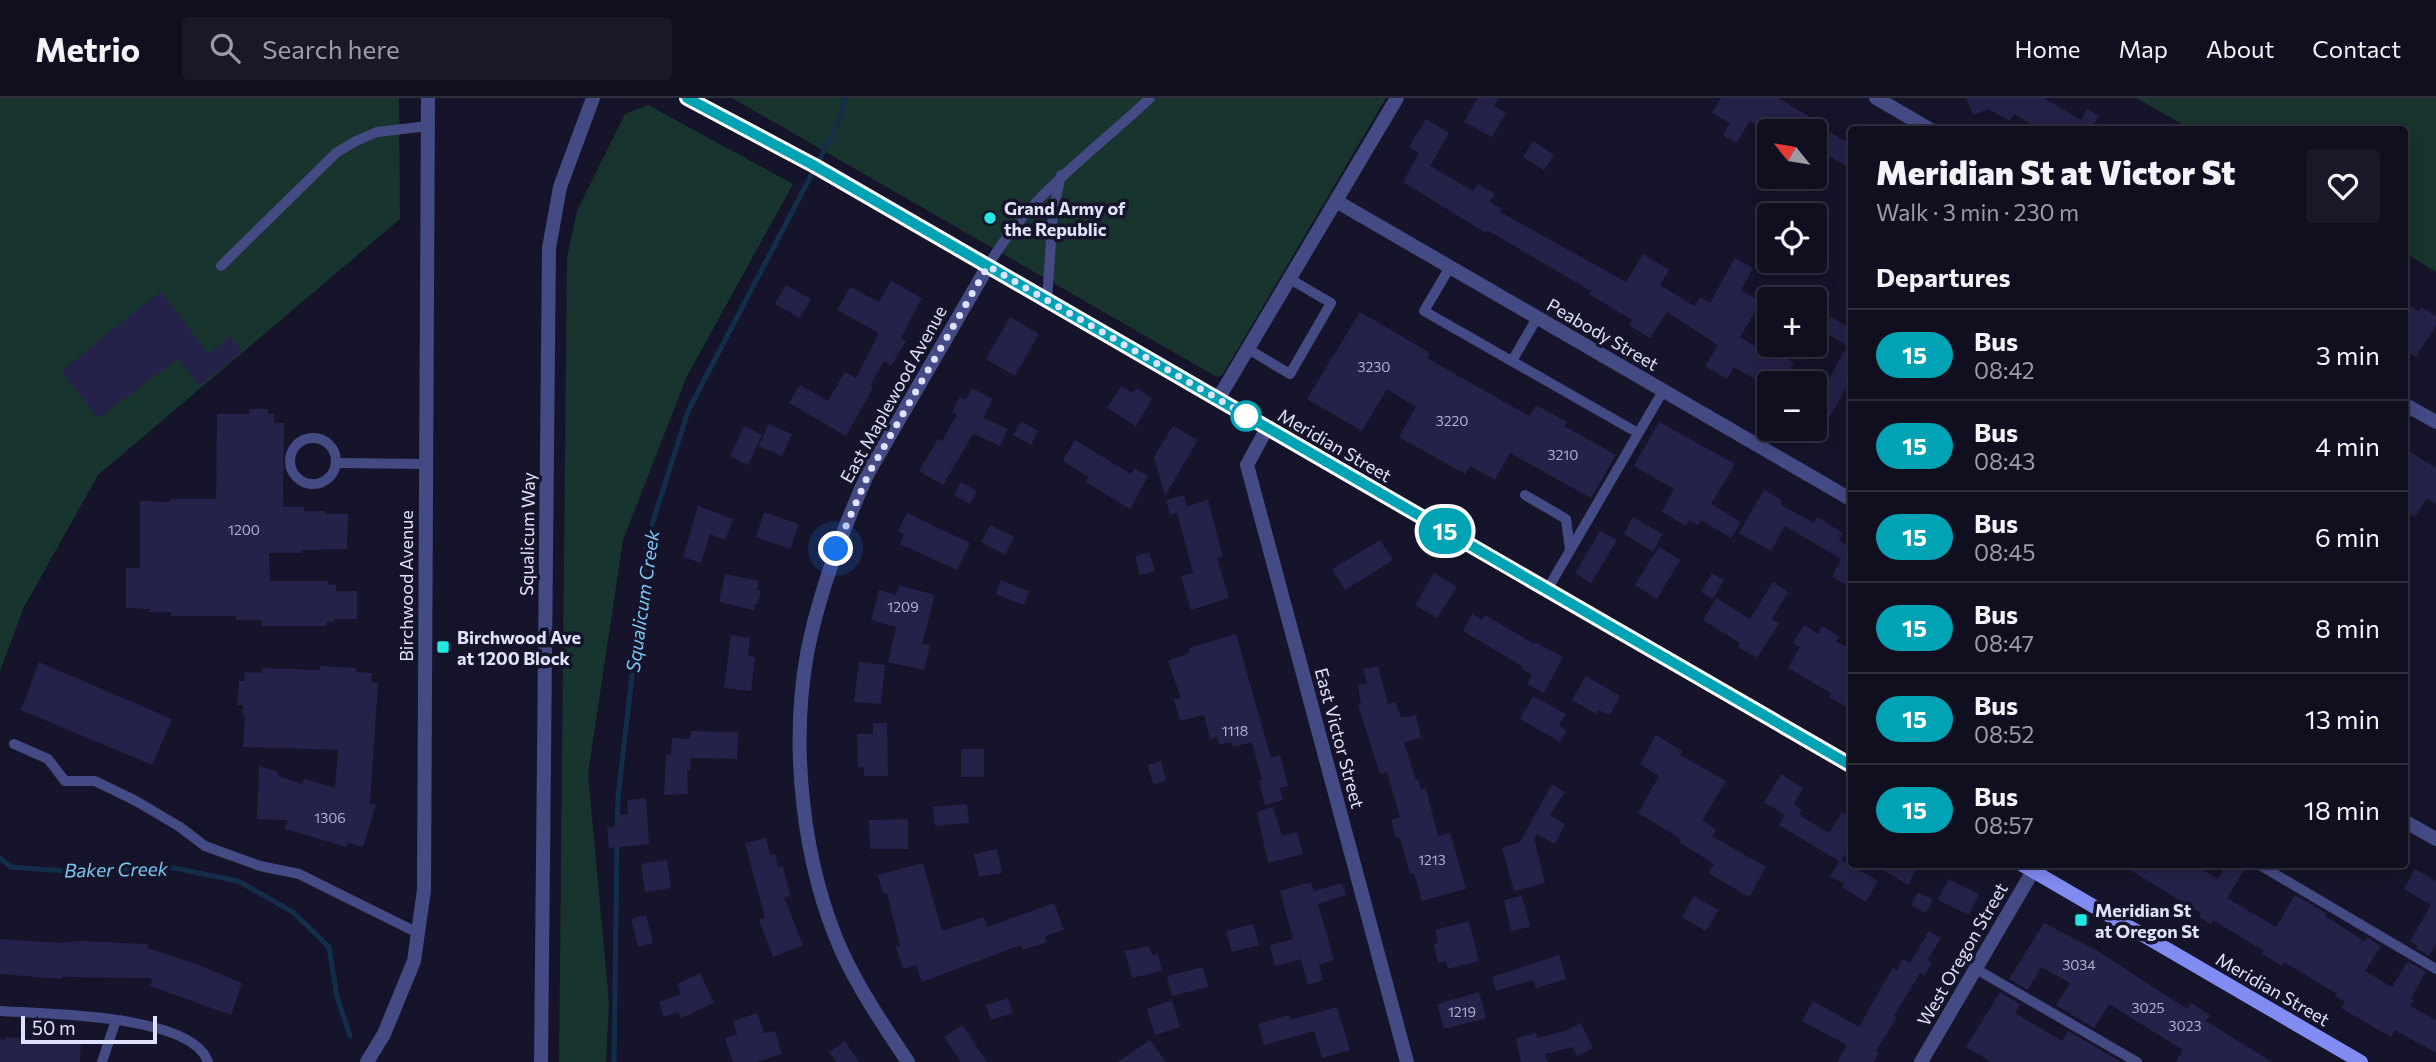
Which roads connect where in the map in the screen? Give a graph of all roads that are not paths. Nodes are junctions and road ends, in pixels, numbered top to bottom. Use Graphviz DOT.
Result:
graph roads {
  1 [pos="428,98"];
  2 [pos="593,98"];
  3 [pos="687,98"];
  4 [pos="1150,98"];
  5 [pos="1397,98"];
  6 [pos="1876,98"];
  7 [pos="1924,126"];
  8 [pos="428,127"];
  9 [pos="1061,175"];
  10 [pos="1336,201"];
  11 [pos="221,266"];
  12 [pos="988,266"];
  13 [pos="1450,267"];
  14 [pos="1290,279"];
  15 [pos="1047,300"];
  16 [pos="1537,318"];
  17 [pos="1248,349"];
  18 [pos="1512,361"];
  19 [pos="1662,391"];
  20 [pos="1218,399"];
  21 [pos="2408,406"];
  22 [pos="2436,422"];
  23 [pos="1267,428"];
  24 [pos="1638,433"];
  25 [pos="336,463"];
  26 [pos="426,464"];
  27 [pos="1525,495"];
  28 [pos="1848,498"];
  29 [pos="1570,550"];
  30 [pos="1547,590"];
  31 [pos="14,744"];
  32 [pos="1848,764"];
  33 [pos="2408,823"];
  34 [pos="2436,839"];
  35 [pos="2029,868"];
  36 [pos="2032,868"];
  37 [pos="2265,868"];
  38 [pos="418,933"];
  39 [pos="1976,969"];
  40 [pos="2436,969"];
  41 [pos="0,1011"];
  42 [pos="116,1020"];
  43 [pos="102,1062"];
  44 [pos="208,1062"];
  45 [pos="367,1062"];
  46 [pos="541,1062"];
  47 [pos="908,1062"];
  48 [pos="1407,1062"];
  49 [pos="1921,1062"];
  50 [pos="2137,1062"];
  51 [pos="2361,1062"];
  1 -- 8 [label="street, Birchwood Avenue"];
  2 -- 46 [label="street, Squalicum Way"];
  3 -- 12 [label="main road, Meridian Street"];
  4 -- 9 [label="lane"];
  5 -- 10 [label="street"];
  6 -- 7 [label="street"];
  8 -- 11 [label="lane"];
  8 -- 26 [label="street, Birchwood Avenue"];
  9 -- 12 [label="lane"];
  9 -- 15 [label="lane"];
  10 -- 13 [label="street, Peabody Street"];
  10 -- 14 [label="street"];
  12 -- 15 [label="main road, Meridian Street"];
  12 -- 47 [label="street, East Maplewood Avenue"];
  13 -- 16 [label="street, Peabody Street"];
  13 -- 18 [label="lane"];
  14 -- 17 [label="street"];
  14 -- 17 [label="lane"];
  15 -- 20 [label="main road, Meridian Street"];
  16 -- 18 [label="lane"];
  16 -- 19 [label="street, Peabody Street"];
  17 -- 20 [label="street"];
  18 -- 24 [label="lane"];
  19 -- 24 [label="lane"];
  19 -- 28 [label="street, Peabody Street"];
  20 -- 23 [label="main road, Meridian Street"];
  21 -- 22 [label="street"];
  23 -- 30 [label="main road, Meridian Street"];
  23 -- 48 [label="street, East Victor Street"];
  24 -- 29 [label="lane"];
  25 -- 25 [label="lane"];
  25 -- 26 [label="lane"];
  26 -- 38 [label="street, Birchwood Avenue"];
  27 -- 29 [label="lane"];
  29 -- 30 [label="lane"];
  30 -- 32 [label="main road, Meridian Street"];
  31 -- 38 [label="lane"];
  33 -- 34 [label="street"];
  35 -- 39 [label="street, West Oregon Street"];
  36 -- 51 [label="main road, Meridian Street"];
  37 -- 40 [label="lane"];
  38 -- 45 [label="street, Birchwood Avenue"];
  39 -- 49 [label="street, West Oregon Street"];
  39 -- 50 [label="lane"];
  41 -- 42 [label="lane"];
  42 -- 43 [label="lane"];
  42 -- 44 [label="lane"];
}
